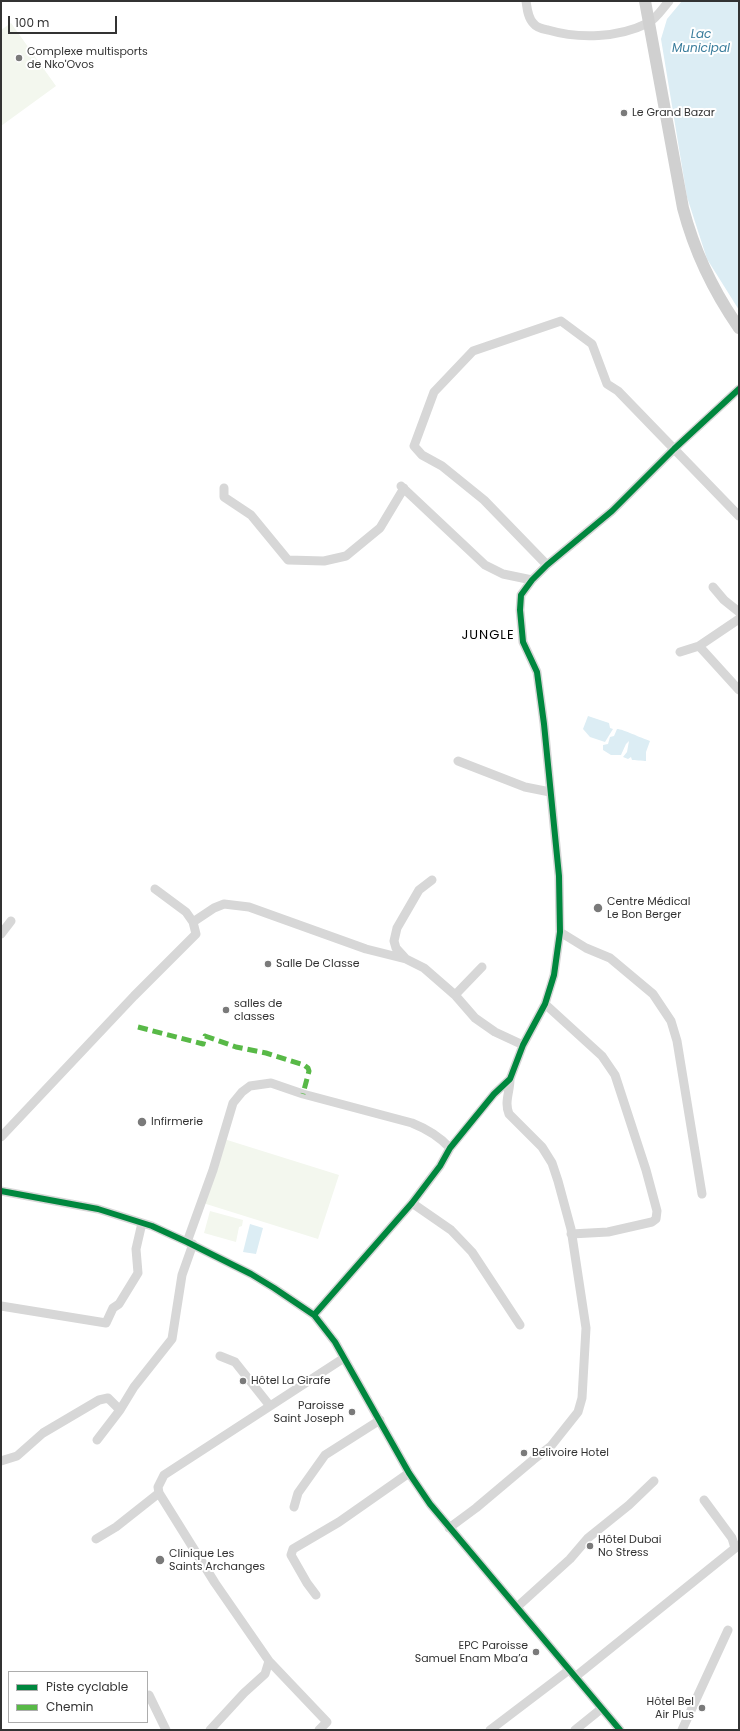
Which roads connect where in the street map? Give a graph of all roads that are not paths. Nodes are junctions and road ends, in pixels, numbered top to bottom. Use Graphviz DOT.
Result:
graph roads {
  1 [pos="526,1"];
  2 [pos="645,1"];
  3 [pos="669,1"];
  4 [pos="649,23"];
  5 [pos="739,328"];
  6 [pos="739,389"];
  7 [pos="674,449"];
  8 [pos="224,488"];
  9 [pos="739,516"];
  10 [pos="547,565"];
  11 [pos="532,580"];
  12 [pos="713,587"];
  13 [pos="739,612"];
  14 [pos="739,619"];
  15 [pos="699,646"];
  16 [pos="680,652"];
  17 [pos="739,690"];
  18 [pos="458,761"];
  19 [pos="550,792"];
  20 [pos="432,880"];
  21 [pos="155,888"];
  22 [pos="11,921"];
  23 [pos="193,922"];
  24 [pos="560,932"];
  25 [pos="1,934"];
  26 [pos="406,960"];
  27 [pos="482,967"];
  28 [pos="455,995"];
  29 [pos="545,1004"];
  30 [pos="523,1045"];
  31 [pos="510,1079"];
  32 [pos="1,1137"];
  33 [pos="450,1148"];
  34 [pos="1,1191"];
  35 [pos="702,1194"];
  36 [pos="412,1203"];
  37 [pos="142,1223"];
  38 [pos="571,1234"];
  39 [pos="190,1243"];
  40 [pos="1,1306"];
  41 [pos="314,1315"];
  42 [pos="520,1325"];
  43 [pos="220,1356"];
  44 [pos="344,1358"];
  45 [pos="270,1406"];
  46 [pos="120,1410"];
  47 [pos="380,1420"];
  48 [pos="97,1440"];
  49 [pos="1,1461"];
  50 [pos="409,1473"];
  51 [pos="654,1481"];
  52 [pos="159,1493"];
  53 [pos="704,1500"];
  54 [pos="294,1507"];
  55 [pos="449,1528"];
  56 [pos="96,1539"];
  57 [pos="737,1546"];
  58 [pos="316,1595"];
  59 [pos="517,1607"];
  60 [pos="728,1630"];
  61 [pos="270,1661"];
  62 [pos="572,1673"];
  63 [pos="149,1695"];
  64 [pos="600,1709"];
  65 [pos="166,1730"];
  66 [pos="210,1730"];
  67 [pos="319,1730"];
  68 [pos="490,1730"];
  69 [pos="575,1730"];
  70 [pos="620,1730"];
  71 [pos="682,1730"];
  1 -- 4 [label="street"];
  2 -- 4 [label="street"];
  3 -- 4 [label="street"];
  4 -- 5 [label="street"];
  6 -- 7 [label="street"];
  7 -- 9 [label="street"];
  7 -- 10 [label="street"];
  7 -- 10 [label="street"];
  8 -- 11 [label="street"];
  10 -- 11 [label="street"];
  11 -- 19 [label="street"];
  12 -- 13 [label="street"];
  14 -- 15 [label="street"];
  15 -- 16 [label="street"];
  15 -- 17 [label="street"];
  18 -- 19 [label="street"];
  19 -- 24 [label="street"];
  20 -- 26 [label="street"];
  21 -- 23 [label="street"];
  22 -- 25 [label="street"];
  23 -- 26 [label="street"];
  23 -- 32 [label="street"];
  24 -- 29 [label="street"];
  24 -- 35 [label="street"];
  26 -- 28 [label="street"];
  27 -- 28 [label="street"];
  28 -- 30 [label="street"];
  29 -- 30 [label="street"];
  29 -- 38 [label="street"];
  30 -- 31 [label="street"];
  31 -- 33 [label="street"];
  31 -- 38 [label="street"];
  33 -- 36 [label="street"];
  33 -- 39 [label="street"];
  34 -- 37 [label="street"];
  36 -- 41 [label="street"];
  36 -- 42 [label="street"];
  37 -- 39 [label="street"];
  37 -- 40 [label="street"];
  38 -- 55 [label="street"];
  39 -- 41 [label="street"];
  39 -- 46 [label="street"];
  41 -- 44 [label="street"];
  43 -- 45 [label="street"];
  44 -- 45 [label="street"];
  44 -- 47 [label="street"];
  45 -- 52 [label="street"];
  46 -- 48 [label="street"];
  46 -- 49 [label="street"];
  47 -- 50 [label="street"];
  47 -- 54 [label="street"];
  50 -- 55 [label="street"];
  50 -- 58 [label="street"];
  51 -- 59 [label="street"];
  52 -- 56 [label="street"];
  52 -- 61 [label="street"];
  53 -- 57 [label="street"];
  55 -- 59 [label="street"];
  57 -- 62 [label="street"];
  59 -- 62 [label="street"];
  60 -- 71 [label="street"];
  61 -- 66 [label="street"];
  61 -- 67 [label="street"];
  62 -- 64 [label="street"];
  62 -- 68 [label="street"];
  63 -- 65 [label="street"];
  64 -- 69 [label="street"];
  64 -- 70 [label="street"];
}
